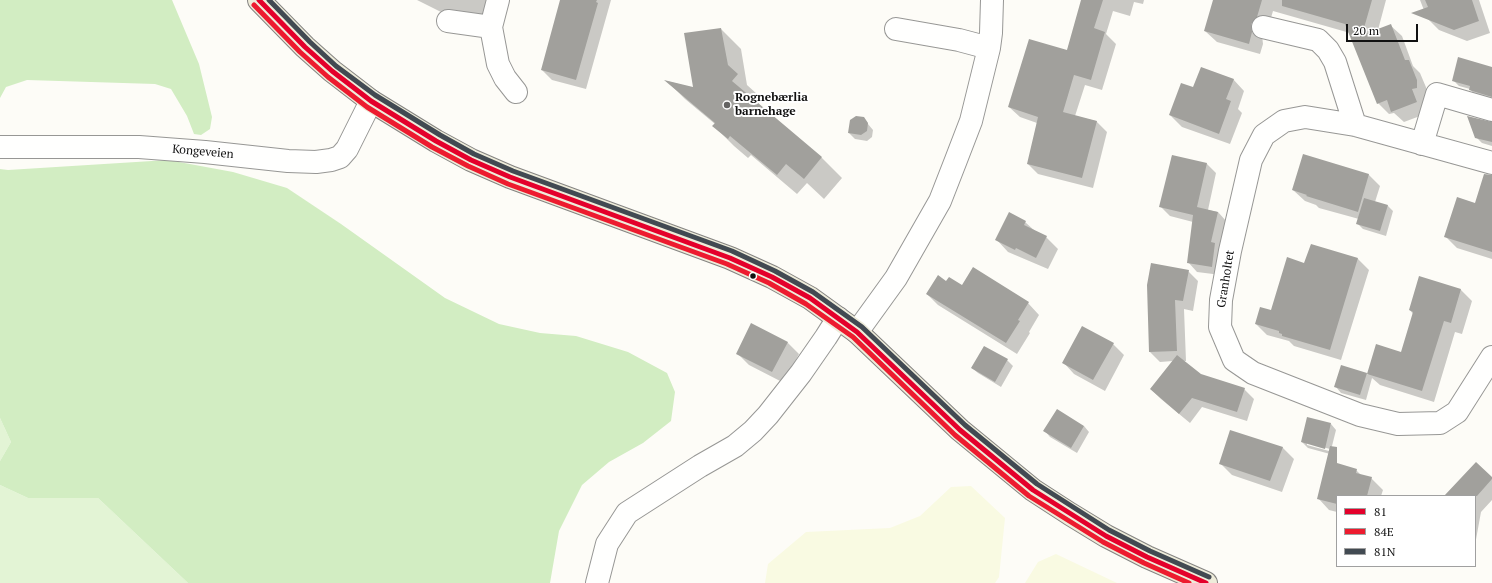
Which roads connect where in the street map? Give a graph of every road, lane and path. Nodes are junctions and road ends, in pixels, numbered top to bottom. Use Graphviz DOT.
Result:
graph roads {
  1 [pos="259,0"];
  2 [pos="498,0"];
  3 [pos="992,0"];
  4 [pos="448,20"];
  5 [pos="491,27"];
  6 [pos="1263,27"];
  7 [pos="896,29"];
  8 [pos="989,48"];
  9 [pos="516,92"];
  10 [pos="371,101"];
  11 [pos="1492,110"];
  12 [pos="1355,125"];
  13 [pos="1422,144"];
  14 [pos="0,147"];
  15 [pos="1492,163"];
  16 [pos="838,318"];
  17 [pos="857,332"];
  18 [pos="1492,357"];
  19 [pos="597,583"];
  20 [pos="1206,583"];
  1 -- 10 [label="main road"];
  2 -- 5 [label="street"];
  3 -- 8 [label="street"];
  4 -- 5 [label="street"];
  5 -- 9 [label="street"];
  6 -- 12 [label="street"];
  7 -- 8 [label="street"];
  8 -- 17 [label="street"];
  10 -- 14 [label="street, Kongeveien"];
  10 -- 16 [label="main road"];
  11 -- 13 [label="street"];
  12 -- 13 [label="street, Granholtet"];
  12 -- 18 [label="street, Granholtet"];
  13 -- 15 [label="street, Granholtet"];
  16 -- 17 [label="main road"];
  16 -- 19 [label="street"];
  17 -- 20 [label="main road"];
}
